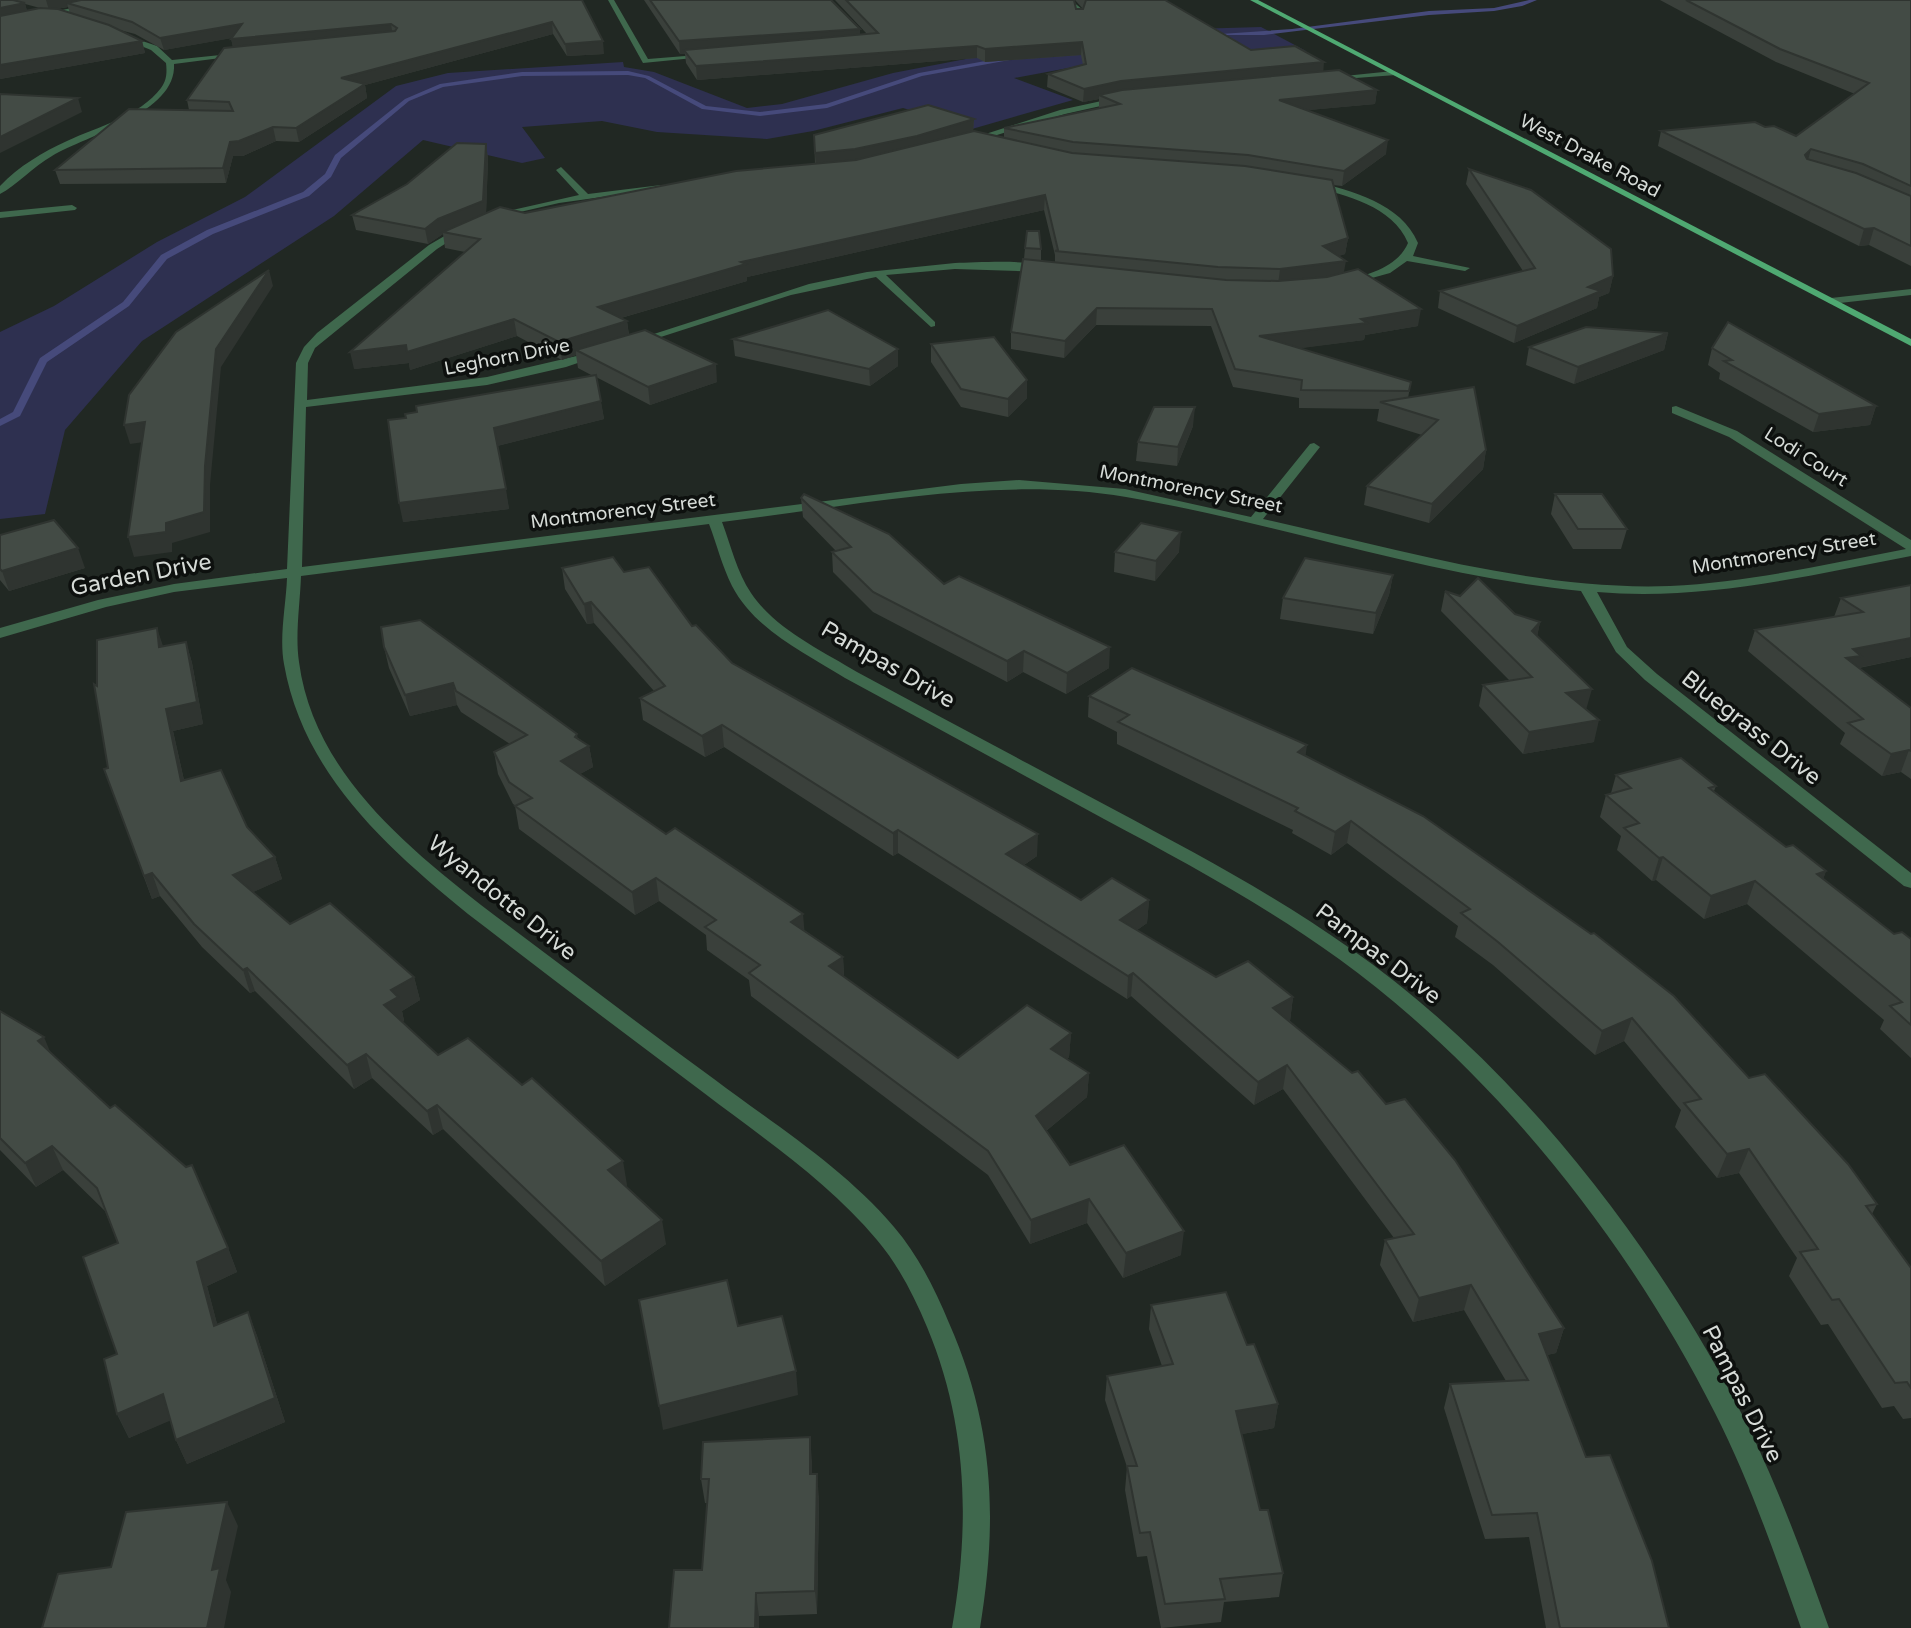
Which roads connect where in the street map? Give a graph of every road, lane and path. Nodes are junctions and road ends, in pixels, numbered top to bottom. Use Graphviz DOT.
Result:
graph roads {
  1 [pos="120,0"];
  2 [pos="611,0"];
  3 [pos="1067,0"];
  4 [pos="1253,0"];
  5 [pos="28,10"];
  6 [pos="47,15"];
  7 [pos="1079,18"];
  8 [pos="75,23"];
  9 [pos="0,25"];
  10 [pos="114,33"];
  11 [pos="248,54"];
  12 [pos="726,55"];
  13 [pos="170,61"];
  14 [pos="1393,73"];
  15 [pos="1311,80"];
  16 [pos="1135,97"];
  17 [pos="125,117"];
  18 [pos="149,118"];
  19 [pos="974,139"];
  20 [pos="994,144"];
  21 [pos="953,146"];
  22 [pos="561,170"];
  23 [pos="1302,183"];
  24 [pos="674,187"];
  25 [pos="0,191"];
  26 [pos="585,196"];
  27 [pos="72,208"];
  28 [pos="0,215"];
  29 [pos="1405,258"];
  30 [pos="1465,268"];
  31 [pos="1052,270"];
  32 [pos="879,274"];
  33 [pos="1330,286"];
  34 [pos="1911,292"];
  35 [pos="1831,301"];
  36 [pos="931,324"];
  37 [pos="1911,343"];
  38 [pos="621,347"];
  39 [pos="609,350"];
  40 [pos="299,404"];
  41 [pos="1676,410"];
  42 [pos="1314,447"];
  43 [pos="714,519"];
  44 [pos="1255,521"];
  45 [pos="1911,546"];
  46 [pos="1911,552"];
  47 [pos="292,573"];
  48 [pos="1587,588"];
  49 [pos="0,633"];
  50 [pos="1911,882"];
  51 [pos="966,1628"];
  52 [pos="1815,1628"];
  1 -- 6 [label="street"];
  2 -- 12 [label="street"];
  3 -- 7 [label="street"];
  4 -- 14 [label="main road, West Drake Road"];
  5 -- 6 [label="street"];
  6 -- 8 [label="street"];
  6 -- 9 [label="street"];
  10 -- 13 [label="street"];
  11 -- 13 [label="street"];
  13 -- 17 [label="street"];
  14 -- 15 [label="street"];
  14 -- 35 [label="main road, West Drake Road"];
  16 -- 19 [label="street"];
  17 -- 18 [label="street"];
  17 -- 25 [label="street"];
  19 -- 20 [label="street"];
  19 -- 21 [label="street"];
  22 -- 26 [label="street"];
  23 -- 29 [label="street"];
  24 -- 26 [label="street, Wyandotte Drive"];
  26 -- 40 [label="street, Wyandotte Drive"];
  27 -- 28 [label="street"];
  29 -- 30 [label="street"];
  29 -- 33 [label="street"];
  31 -- 32 [label="street"];
  32 -- 36 [label="street"];
  32 -- 38 [label="street"];
  34 -- 35 [label="street"];
  35 -- 37 [label="main road, West Drake Road"];
  39 -- 40 [label="street, Leghorn Drive"];
  40 -- 47 [label="street, Wyandotte Drive"];
  41 -- 45 [label="street, Lodi Court"];
  42 -- 44 [label="street"];
  43 -- 44 [label="street, Montmorency Street"];
  43 -- 47 [label="street, Montmorency Street"];
  43 -- 52 [label="street, Pampas Drive"];
  44 -- 48 [label="street, Montmorency Street"];
  46 -- 48 [label="street, Montmorency Street"];
  47 -- 49 [label="street, Garden Drive"];
  47 -- 51 [label="street, Wyandotte Drive"];
  48 -- 50 [label="street, Bluegrass Drive"];
}
